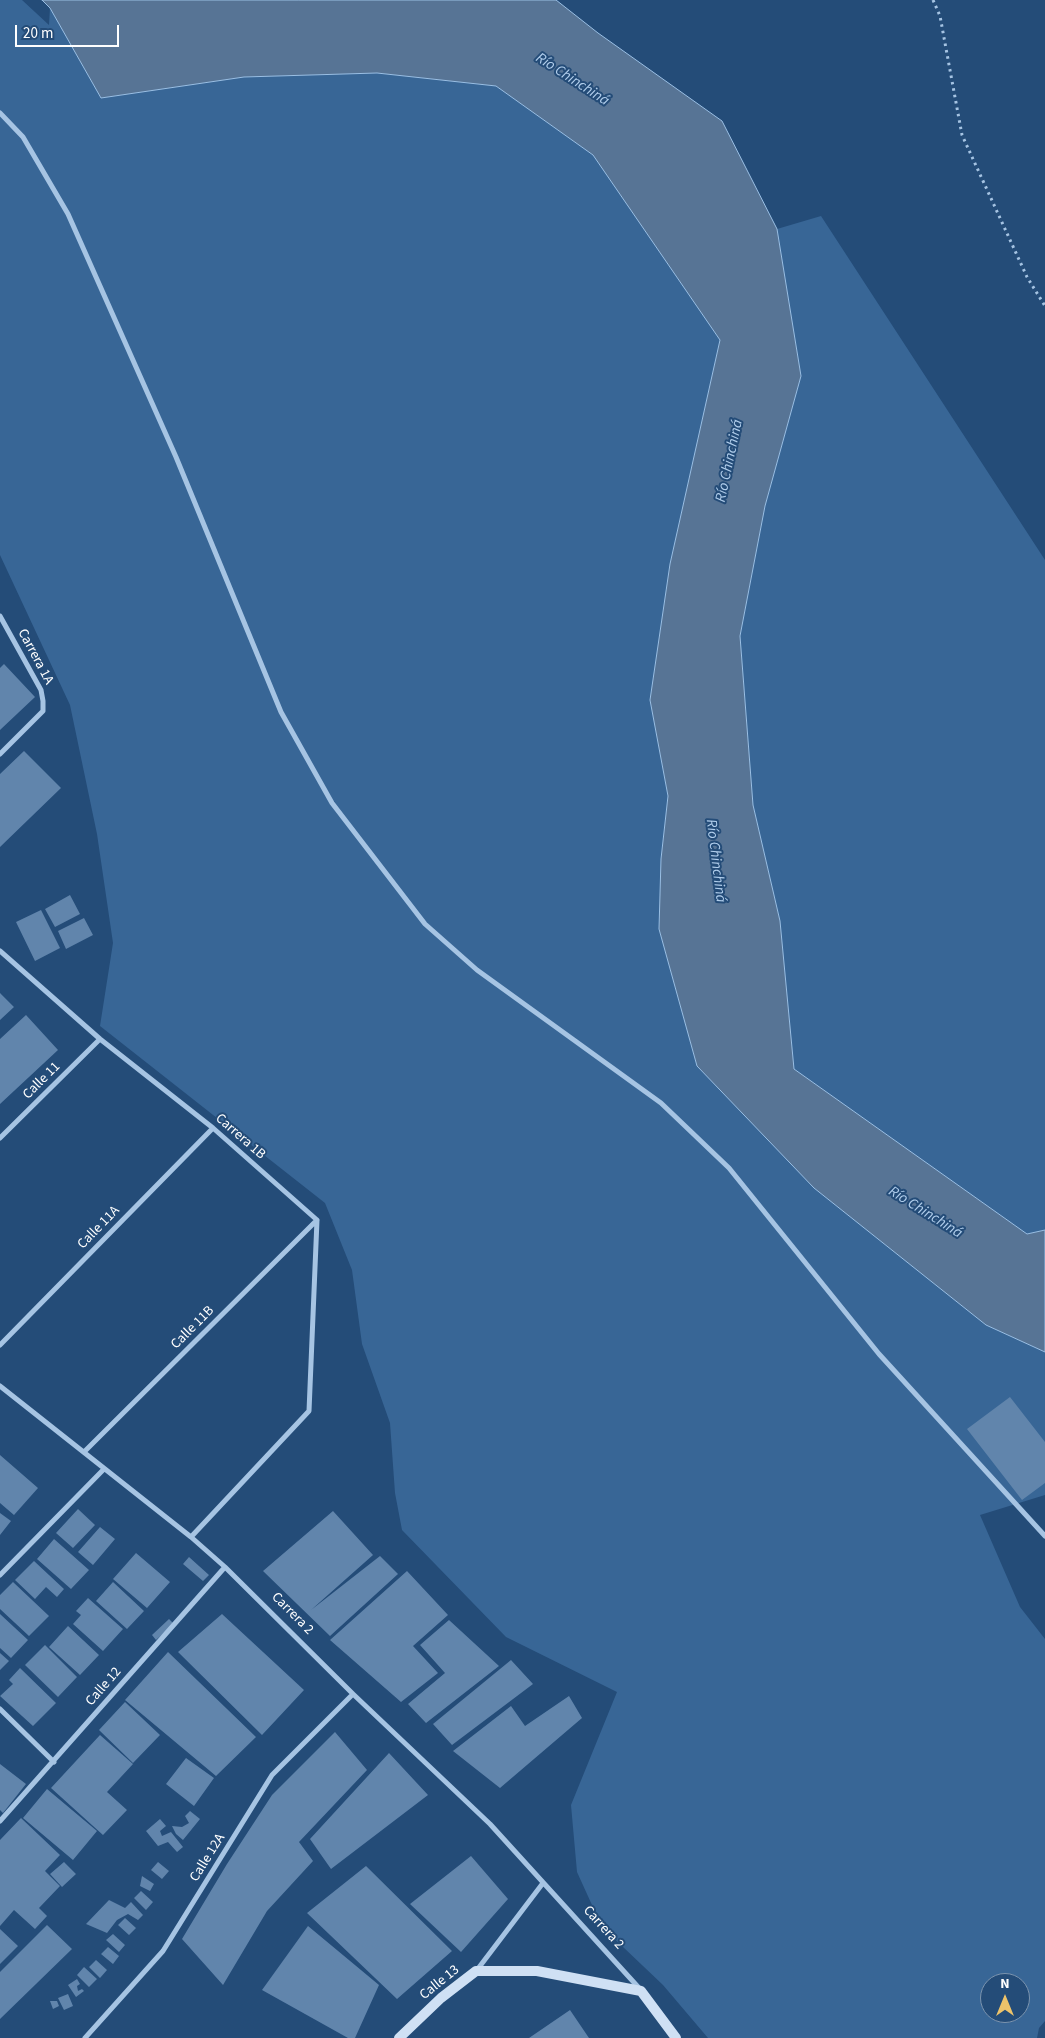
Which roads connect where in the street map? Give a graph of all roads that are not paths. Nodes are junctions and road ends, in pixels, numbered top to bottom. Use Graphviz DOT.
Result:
graph roads {
  1 [pos="0,113"];
  2 [pos="0,616"];
  3 [pos="0,754"];
  4 [pos="0,951"];
  5 [pos="100,1040"];
  6 [pos="213,1128"];
  7 [pos="0,1138"];
  8 [pos="317,1220"];
  9 [pos="0,1345"];
  10 [pos="0,1386"];
  11 [pos="84,1452"];
  12 [pos="104,1469"];
  13 [pos="1045,1536"];
  14 [pos="191,1537"];
  15 [pos="225,1567"];
  16 [pos="0,1575"];
  17 [pos="353,1694"];
  18 [pos="0,1709"];
  19 [pos="54,1762"];
  20 [pos="0,1821"];
  21 [pos="543,1883"];
  22 [pos="476,1971"];
  23 [pos="642,1991"];
  24 [pos="85,2038"];
  25 [pos="399,2038"];
  26 [pos="676,2038"];
  1 -- 13 [label="street"];
  2 -- 3 [label="street, Carrera 1A"];
  4 -- 5 [label="street, Carrera 1B"];
  5 -- 6 [label="street, Carrera 1B"];
  5 -- 7 [label="street, Calle 11"];
  6 -- 8 [label="street, Carrera 1B"];
  6 -- 9 [label="street, Calle 11A"];
  8 -- 11 [label="street, Calle 11B"];
  8 -- 14 [label="street"];
  10 -- 11 [label="street, Carrera 2"];
  11 -- 12 [label="street, Carrera 2"];
  12 -- 14 [label="street, Carrera 2"];
  12 -- 16 [label="street"];
  14 -- 15 [label="street, Carrera 2"];
  15 -- 17 [label="street, Carrera 2"];
  15 -- 19 [label="street, Calle 12"];
  17 -- 21 [label="street, Carrera 2"];
  17 -- 24 [label="street, Calle 12A"];
  18 -- 19 [label="street"];
  19 -- 20 [label="street, Calle 12"];
  21 -- 22 [label="street"];
  21 -- 23 [label="street, Carrera 2"];
  22 -- 23 [label="main road, Calle 13"];
  22 -- 25 [label="main road, Calle 13"];
  23 -- 26 [label="main road, Carrera 2"];
}
